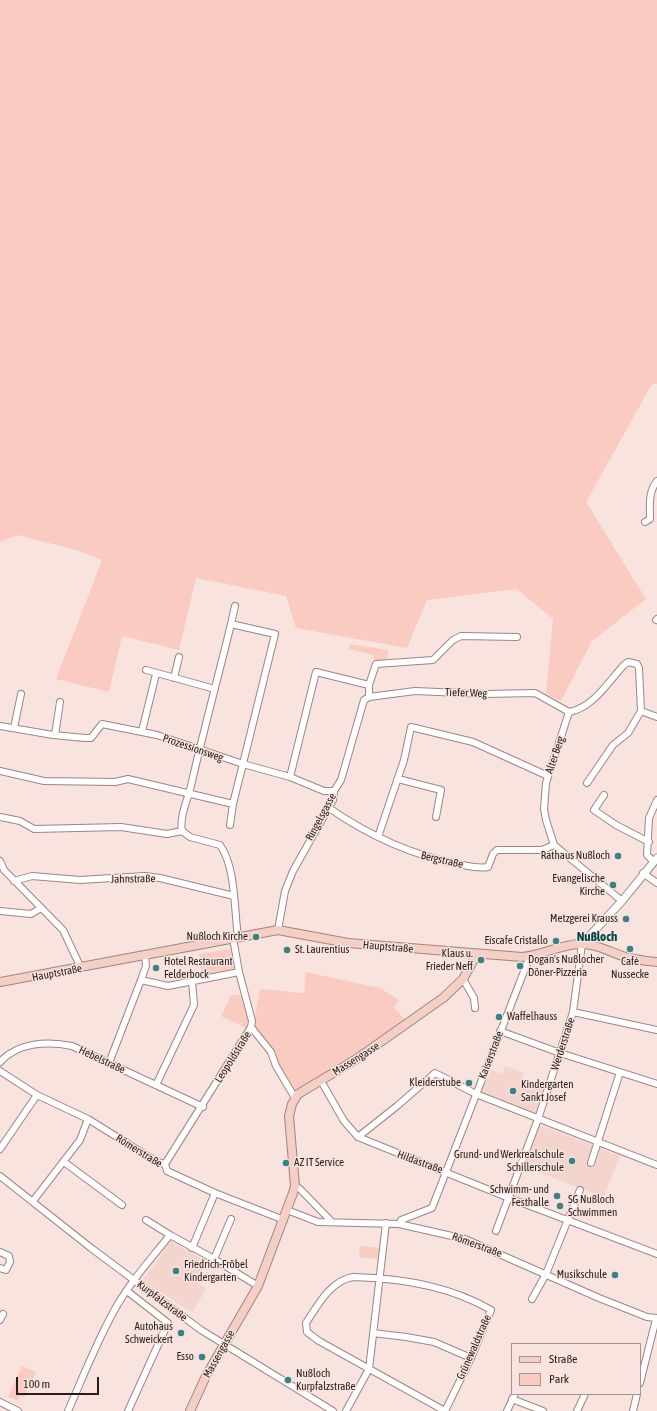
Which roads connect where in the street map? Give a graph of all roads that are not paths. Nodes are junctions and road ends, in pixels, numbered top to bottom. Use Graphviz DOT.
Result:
graph roads {
  1 [pos="657,482"];
  2 [pos="645,522"];
  3 [pos="235,606"];
  4 [pos="231,624"];
  5 [pos="517,637"];
  6 [pos="179,657"];
  7 [pos="146,670"];
  8 [pos="156,674"];
  9 [pos="174,678"];
  10 [pos="369,685"];
  11 [pos="215,688"];
  12 [pos="21,694"];
  13 [pos="369,697"];
  14 [pos="60,702"];
  15 [pos="361,703"];
  16 [pos="641,711"];
  17 [pos="569,712"];
  18 [pos="657,717"];
  19 [pos="0,726"];
  20 [pos="14,728"];
  21 [pos="142,731"];
  22 [pos="55,735"];
  23 [pos="199,750"];
  24 [pos="243,764"];
  25 [pos="0,771"];
  26 [pos="548,776"];
  27 [pos="290,777"];
  28 [pos="398,779"];
  29 [pos="587,783"];
  30 [pos="334,791"];
  31 [pos="189,794"];
  32 [pos="604,795"];
  33 [pos="657,800"];
  34 [pos="233,804"];
  35 [pos="329,808"];
  36 [pos="0,817"];
  37 [pos="436,817"];
  38 [pos="230,825"];
  39 [pos="182,831"];
  40 [pos="378,837"];
  41 [pos="649,842"];
  42 [pos="554,845"];
  43 [pos="655,860"];
  44 [pos="0,861"];
  45 [pos="643,873"];
  46 [pos="14,881"];
  47 [pos="657,883"];
  48 [pos="234,896"];
  49 [pos="622,901"];
  50 [pos="41,908"];
  51 [pos="0,911"];
  52 [pos="278,930"];
  53 [pos="235,938"];
  54 [pos="582,944"];
  55 [pos="477,954"];
  56 [pos="145,955"];
  57 [pos="530,956"];
  58 [pos="657,962"];
  59 [pos="81,968"];
  60 [pos="239,972"];
  61 [pos="141,980"];
  62 [pos="463,980"];
  63 [pos="192,981"];
  64 [pos="0,982"];
  65 [pos="475,1008"];
  66 [pos="573,1012"];
  67 [pos="251,1027"];
  68 [pos="657,1030"];
  69 [pos="500,1031"];
  70 [pos="560,1053"];
  71 [pos="0,1062"];
  72 [pos="109,1063"];
  73 [pos="0,1071"];
  74 [pos="620,1072"];
  75 [pos="321,1080"];
  76 [pos="657,1084"];
  77 [pos="156,1085"];
  78 [pos="476,1094"];
  79 [pos="37,1096"];
  80 [pos="295,1098"];
  81 [pos="203,1107"];
  82 [pos="88,1119"];
  83 [pos="538,1119"];
  84 [pos="358,1137"];
  85 [pos="598,1142"];
  86 [pos="0,1149"];
  87 [pos="64,1162"];
  88 [pos="591,1163"];
  89 [pos="165,1164"];
  90 [pos="657,1165"];
  91 [pos="447,1172"];
  92 [pos="0,1176"];
  93 [pos="294,1186"];
  94 [pos="580,1190"];
  95 [pos="215,1193"];
  96 [pos="509,1198"];
  97 [pos="33,1202"];
  98 [pos="122,1205"];
  99 [pos="287,1210"];
  100 [pos="232,1219"];
  101 [pos="568,1219"];
  102 [pos="146,1220"];
  103 [pos="284,1220"];
  104 [pos="332,1222"];
  105 [pos="386,1223"];
  106 [pos="399,1224"];
  107 [pos="496,1231"];
  108 [pos="170,1235"];
  109 [pos="192,1248"];
  110 [pos="0,1252"];
  111 [pos="657,1254"];
  112 [pos="214,1259"];
  113 [pos="0,1268"];
  114 [pos="546,1274"];
  115 [pos="379,1279"];
  116 [pos="134,1280"];
  117 [pos="258,1286"];
  118 [pos="127,1291"];
  119 [pos="532,1298"];
  120 [pos="657,1319"];
  121 [pos="373,1333"];
  122 [pos="223,1345"];
  123 [pos="471,1358"];
  124 [pos="369,1368"];
  125 [pos="641,1379"];
  126 [pos="584,1395"];
  127 [pos="637,1395"];
  128 [pos="513,1396"];
  129 [pos="0,1402"];
  130 [pos="18,1411"];
  131 [pos="68,1411"];
  132 [pos="128,1411"];
  133 [pos="190,1411"];
  134 [pos="333,1411"];
  135 [pos="346,1411"];
  136 [pos="507,1411"];
  137 [pos="543,1411"];
  138 [pos="577,1411"];
  139 [pos="634,1411"];
  1 -- 2 [label="street"];
  3 -- 4 [label="street"];
  4 -- 11 [label="street"];
  4 -- 24 [label="street"];
  5 -- 10 [label="street"];
  6 -- 9 [label="street"];
  7 -- 8 [label="street"];
  8 -- 9 [label="street"];
  8 -- 21 [label="street"];
  9 -- 11 [label="street"];
  10 -- 13 [label="street"];
  10 -- 27 [label="street"];
  11 -- 23 [label="street"];
  12 -- 20 [label="street"];
  13 -- 15 [label="street, Tiefer Weg"];
  13 -- 17 [label="street, Tiefer Weg"];
  14 -- 22 [label="street"];
  15 -- 30 [label="street, Ringelsgasse"];
  16 -- 17 [label="street"];
  16 -- 18 [label="street"];
  16 -- 29 [label="street"];
  17 -- 26 [label="street, Alter Berg"];
  19 -- 20 [label="street, Prozessionsweg"];
  20 -- 22 [label="street, Prozessionsweg"];
  21 -- 22 [label="street, Prozessionsweg"];
  21 -- 23 [label="street, Prozessionsweg"];
  23 -- 24 [label="street, Prozessionsweg"];
  23 -- 31 [label="street"];
  24 -- 27 [label="street, Prozessionsweg"];
  24 -- 34 [label="street"];
  25 -- 31 [label="street"];
  26 -- 28 [label="street"];
  26 -- 42 [label="street, Alter Berg"];
  27 -- 30 [label="street, Prozessionsweg"];
  28 -- 37 [label="street"];
  28 -- 40 [label="street"];
  30 -- 35 [label="street, Ringelsgasse"];
  31 -- 34 [label="street"];
  31 -- 39 [label="street"];
  32 -- 41 [label="street"];
  33 -- 41 [label="street"];
  34 -- 38 [label="street"];
  35 -- 40 [label="street, Bergstraße"];
  35 -- 52 [label="street, Ringelsgasse"];
  36 -- 39 [label="street"];
  39 -- 48 [label="street"];
  40 -- 42 [label="street, Bergstraße"];
  41 -- 43 [label="street"];
  42 -- 49 [label="street"];
  43 -- 45 [label="street"];
  44 -- 46 [label="street"];
  45 -- 47 [label="street"];
  45 -- 49 [label="street"];
  46 -- 48 [label="street, Jahnstraße"];
  46 -- 50 [label="street"];
  48 -- 53 [label="street"];
  49 -- 54 [label="street"];
  50 -- 51 [label="street"];
  50 -- 59 [label="street"];
  52 -- 53 [label="main road, Hauptstraße"];
  52 -- 55 [label="main road, Hauptstraße"];
  53 -- 56 [label="main road, Hauptstraße"];
  53 -- 60 [label="street, Leopoldstraße"];
  54 -- 57 [label="main road, Hauptstraße"];
  54 -- 58 [label="main road, Hauptstraße"];
  54 -- 66 [label="street, Werderstraße"];
  55 -- 57 [label="main road, Hauptstraße"];
  55 -- 62 [label="main road, Massengasse"];
  56 -- 59 [label="main road, Hauptstraße"];
  56 -- 61 [label="street"];
  57 -- 69 [label="street, Kaiserstraße"];
  59 -- 64 [label="main road, Hauptstraße"];
  60 -- 63 [label="street"];
  60 -- 67 [label="street, Leopoldstraße"];
  61 -- 63 [label="street"];
  61 -- 72 [label="street"];
  62 -- 65 [label="street"];
  62 -- 75 [label="main road, Massengasse"];
  63 -- 77 [label="street"];
  66 -- 68 [label="street"];
  66 -- 70 [label="street, Werderstraße"];
  67 -- 80 [label="street"];
  67 -- 81 [label="street, Leopoldstraße"];
  69 -- 70 [label="street"];
  69 -- 78 [label="street, Kaiserstraße"];
  70 -- 74 [label="street"];
  70 -- 83 [label="street, Werderstraße"];
  71 -- 72 [label="street, Hebelstraße"];
  72 -- 77 [label="street, Hebelstraße"];
  73 -- 79 [label="street, Römerstraße"];
  74 -- 76 [label="street"];
  74 -- 85 [label="street"];
  75 -- 80 [label="main road, Massengasse"];
  75 -- 84 [label="street, Hildastraße"];
  77 -- 81 [label="street, Hebelstraße"];
  78 -- 83 [label="street"];
  78 -- 84 [label="street"];
  78 -- 91 [label="street, Kaiserstraße"];
  79 -- 82 [label="street, Römerstraße"];
  79 -- 86 [label="street"];
  80 -- 93 [label="main road, Massengasse"];
  81 -- 89 [label="street, Leopoldstraße"];
  82 -- 87 [label="street"];
  82 -- 89 [label="street, Römerstraße"];
  83 -- 85 [label="street"];
  83 -- 96 [label="street, Werderstraße"];
  84 -- 91 [label="street, Hildastraße"];
  85 -- 88 [label="street"];
  85 -- 90 [label="street"];
  87 -- 97 [label="street"];
  87 -- 98 [label="street"];
  89 -- 95 [label="street, Römerstraße"];
  91 -- 96 [label="street, Hildastraße"];
  91 -- 106 [label="street, Kaiserstraße"];
  92 -- 97 [label="street, Kurpfalzstraße"];
  93 -- 99 [label="main road, Massengasse"];
  93 -- 104 [label="street"];
  94 -- 101 [label="street"];
  95 -- 103 [label="street, Römerstraße"];
  95 -- 109 [label="street"];
  96 -- 101 [label="street, Hildastraße"];
  96 -- 107 [label="street, Werderstraße"];
  97 -- 116 [label="street, Kurpfalzstraße"];
  99 -- 103 [label="main road, Massengasse"];
  99 -- 104 [label="street, Römerstraße"];
  100 -- 112 [label="street"];
  101 -- 111 [label="street, Hildastraße"];
  101 -- 114 [label="street"];
  102 -- 108 [label="street"];
  103 -- 117 [label="main road, Massengasse"];
  104 -- 105 [label="street, Römerstraße"];
  105 -- 106 [label="street, Römerstraße"];
  105 -- 115 [label="street"];
  106 -- 114 [label="street, Römerstraße"];
  108 -- 109 [label="street"];
  108 -- 116 [label="street"];
  109 -- 112 [label="street"];
  110 -- 113 [label="street"];
  112 -- 117 [label="street"];
  114 -- 119 [label="street"];
  114 -- 120 [label="street, Römerstraße"];
  115 -- 121 [label="street"];
  115 -- 123 [label="street, Grünewaldstraße"];
  115 -- 124 [label="street"];
  116 -- 118 [label="street"];
  116 -- 122 [label="street, Kurpfalzstraße"];
  117 -- 122 [label="main road, Massengasse"];
  118 -- 131 [label="street"];
  118 -- 132 [label="street"];
  120 -- 125 [label="street"];
  121 -- 123 [label="street"];
  121 -- 124 [label="street"];
  122 -- 133 [label="main road, Massengasse"];
  122 -- 134 [label="street, Kurpfalzstraße"];
  123 -- 124 [label="street, Grünewaldstraße"];
  124 -- 135 [label="street"];
  126 -- 138 [label="street"];
  127 -- 139 [label="street"];
  128 -- 136 [label="street"];
  128 -- 137 [label="street"];
  129 -- 130 [label="street"];
}
